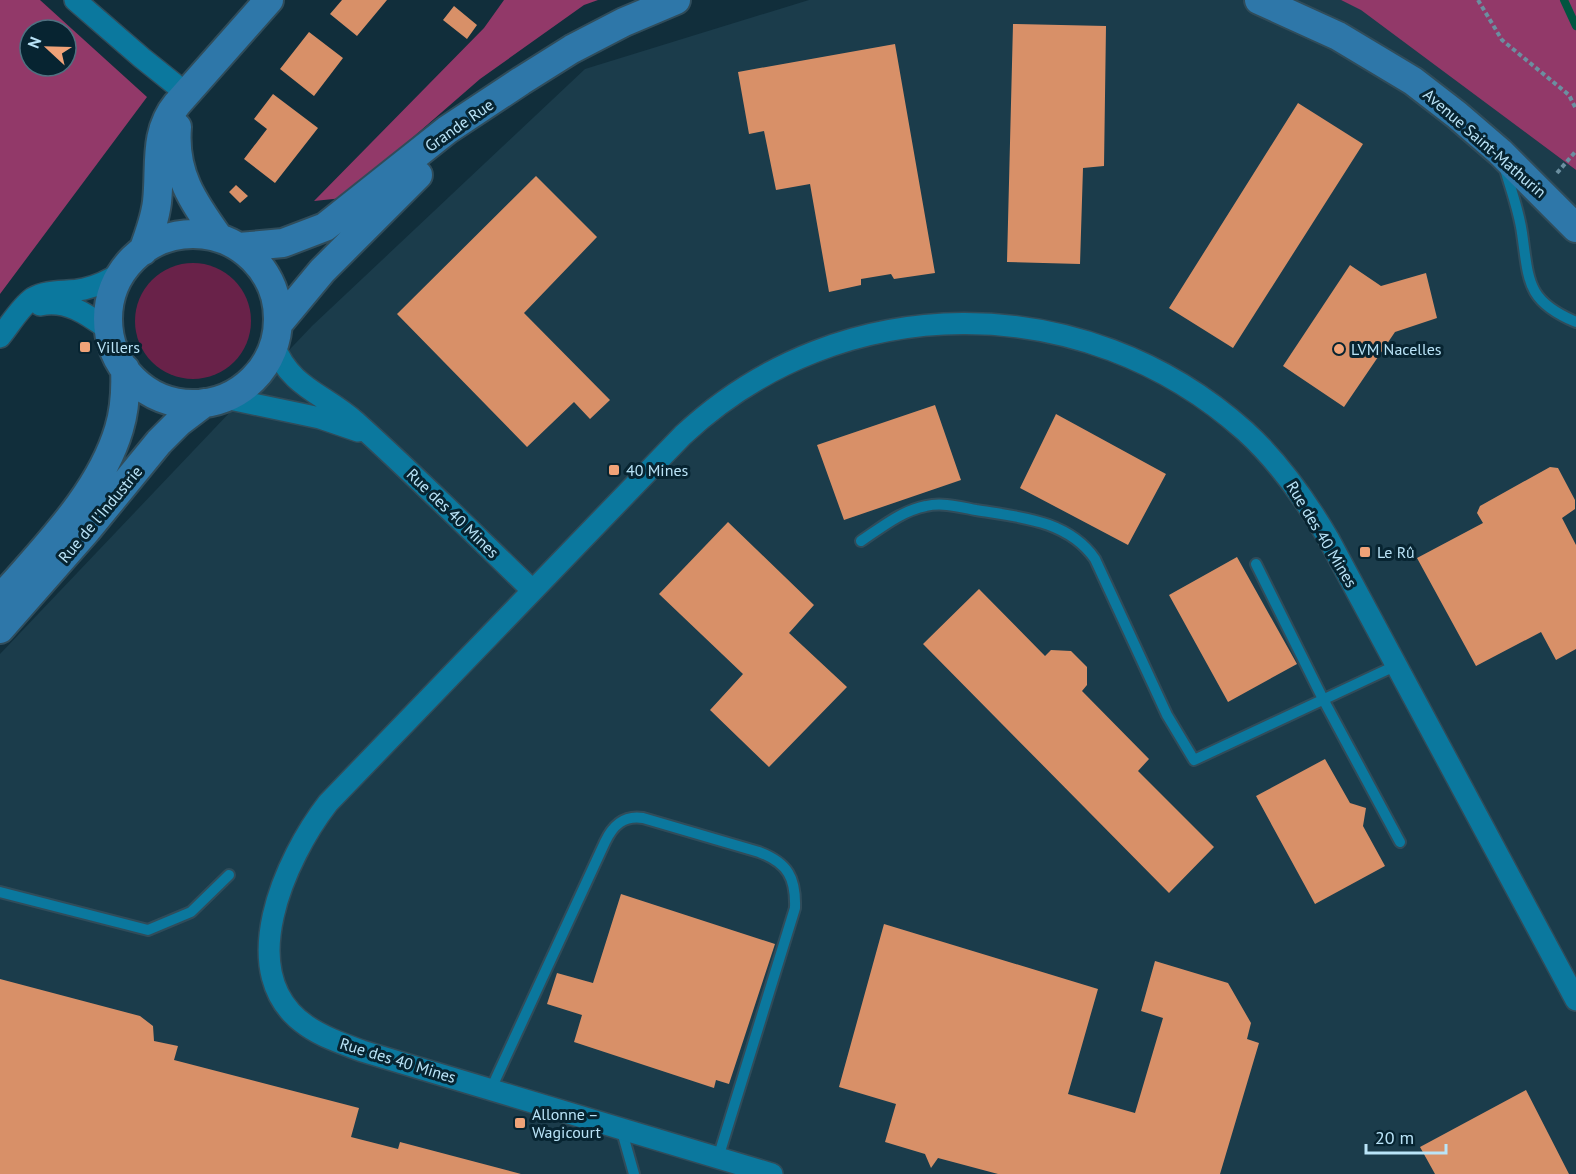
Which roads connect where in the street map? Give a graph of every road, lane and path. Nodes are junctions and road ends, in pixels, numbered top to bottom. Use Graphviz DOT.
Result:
graph roads {
  1 [pos="75,0"];
  2 [pos="269,0"];
  3 [pos="676,0"];
  4 [pos="1259,0"];
  5 [pos="1478,0"];
  6 [pos="187,94"];
  7 [pos="499,97"];
  8 [pos="1576,109"];
  9 [pos="1500,152"];
  10 [pos="1576,228"];
  11 [pos="229,243"];
  12 [pos="143,251"];
  13 [pos="122,273"];
  14 [pos="15,317"];
  15 [pos="1576,322"];
  16 [pos="109,330"];
  17 [pos="276,334"];
  18 [pos="0,337"];
  19 [pos="124,369"];
  20 [pos="214,400"];
  21 [pos="372,437"];
  22 [pos="861,541"];
  23 [pos="1256,564"];
  24 [pos="532,590"];
  25 [pos="0,600"];
  26 [pos="0,629"];
  27 [pos="1397,665"];
  28 [pos="1323,699"];
  29 [pos="1400,842"];
  30 [pos="229,875"];
  31 [pos="0,892"];
  32 [pos="1576,1000"];
  33 [pos="490,1089"];
  34 [pos="621,1128"];
  35 [pos="718,1158"];
  36 [pos="634,1174"];
  37 [pos="772,1174"];
  1 -- 6 [label="street"];
  2 -- 6 [label="street, Grande Rue"];
  3 -- 7 [label="street"];
  4 -- 9 [label="street, Avenue Saint-Mathurin"];
  5 -- 8 [label="path"];
  6 -- 11 [label="street, Grande Rue"];
  6 -- 12 [label="street, Grande Rue"];
  7 -- 11 [label="street, Grande Rue"];
  7 -- 17 [label="street, Grande Rue"];
  9 -- 10 [label="street, Avenue Saint-Mathurin"];
  9 -- 15 [label="lane"];
  11 -- 12 [label="street, Grande Rue"];
  11 -- 17 [label="street, Grande Rue"];
  12 -- 13 [label="street, Grande Rue"];
  13 -- 14 [label="street, Grande Rue"];
  13 -- 16 [label="street, Grande Rue"];
  14 -- 16 [label="street"];
  14 -- 18 [label="street, Grande Rue"];
  16 -- 19 [label="street, Grande Rue"];
  17 -- 20 [label="street, Grande Rue"];
  17 -- 21 [label="street, Rue des 40 Mines"];
  19 -- 20 [label="street, Grande Rue"];
  19 -- 25 [label="street, Rue de l'Industrie"];
  20 -- 21 [label="street, Rue des 40 Mines"];
  20 -- 26 [label="street, Rue de l'Industrie"];
  21 -- 24 [label="street, Rue des 40 Mines"];
  22 -- 28 [label="lane"];
  23 -- 28 [label="lane"];
  24 -- 27 [label="street, Rue des 40 Mines"];
  24 -- 33 [label="street, Rue des 40 Mines"];
  27 -- 28 [label="lane"];
  27 -- 32 [label="street, Rue des 40 Mines"];
  28 -- 29 [label="lane"];
  30 -- 31 [label="lane"];
  33 -- 34 [label="street, Rue des 40 Mines"];
  33 -- 35 [label="lane"];
  34 -- 35 [label="street, Rue des 40 Mines"];
  34 -- 36 [label="lane"];
  35 -- 37 [label="street, Rue des 40 Mines"];
}
